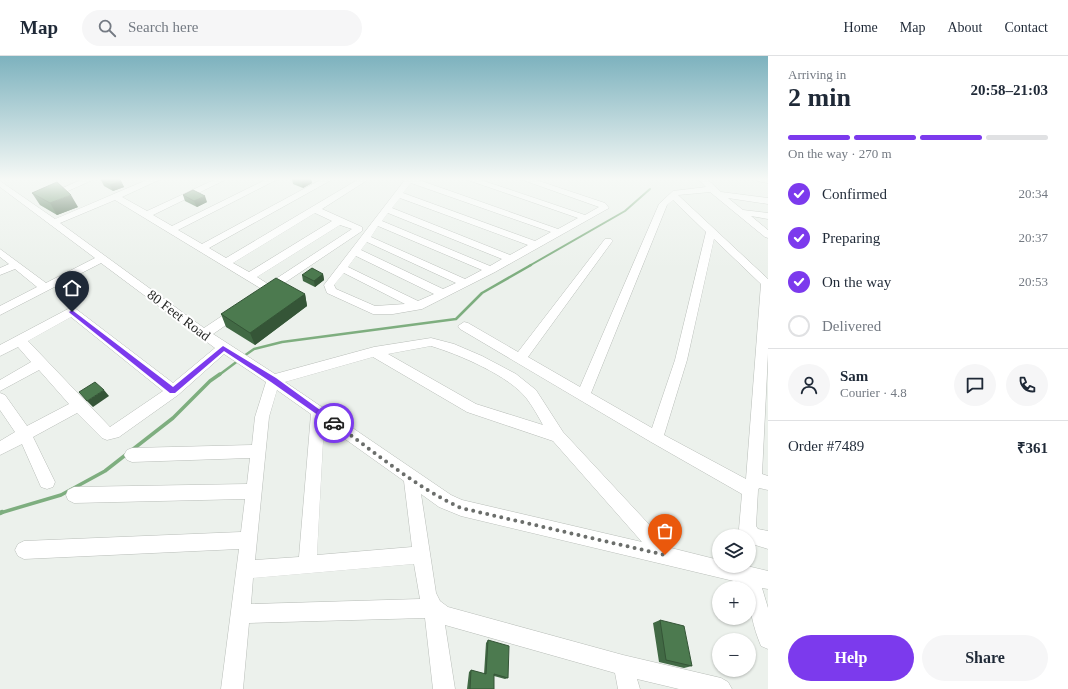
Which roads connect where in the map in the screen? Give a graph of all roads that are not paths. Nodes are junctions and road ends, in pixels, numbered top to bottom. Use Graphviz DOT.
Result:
graph roads {
  1 [pos="42,209"];
  2 [pos="88,209"];
  3 [pos="136,209"];
  4 [pos="160,209"];
  5 [pos="214,209"];
  6 [pos="275,209"];
  7 [pos="315,209"];
  8 [pos="386,209"];
  9 [pos="437,209"];
  10 [pos="491,209"];
  11 [pos="558,209"];
  12 [pos="604,209"];
  13 [pos="661,209"];
  14 [pos="687,209"];
  15 [pos="736,209"];
  16 [pos="740,212"];
  17 [pos="146,215"];
  18 [pos="768,216"];
  19 [pos="586,218"];
  20 [pos="339,221"];
  21 [pos="55,222"];
  22 [pos="376,222"];
  23 [pos="171,230"];
  24 [pos="711,231"];
  25 [pos="559,232"];
  26 [pos="767,234"];
  27 [pos="366,238"];
  28 [pos="608,241"];
  29 [pos="536,245"];
  30 [pos="202,248"];
  31 [pos="0,252"];
  32 [pos="356,252"];
  33 [pos="103,258"];
  34 [pos="510,259"];
  35 [pos="225,263"];
  36 [pos="15,265"];
  37 [pos="342,268"];
  38 [pos="490,270"];
  39 [pos="0,272"];
  40 [pos="249,277"];
  41 [pos="466,283"];
  42 [pos="767,284"];
  43 [pos="45,288"];
  44 [pos="267,290"];
  45 [pos="444,294"];
  46 [pos="418,306"];
  47 [pos="0,311"];
  48 [pos="464,326"];
  49 [pos="204,334"];
  50 [pos="20,341"];
  51 [pos="223,348"];
  52 [pos="0,351"];
  53 [pos="374,352"];
  54 [pos="520,359"];
  55 [pos="41,362"];
  56 [pos="274,380"];
  57 [pos="0,386"];
  58 [pos="173,391"];
  59 [pos="583,395"];
  60 [pos="0,399"];
  61 [pos="79,405"];
  62 [pos="318,411"];
  63 [pos="25,435"];
  64 [pos="558,436"];
  65 [pos="656,438"];
  66 [pos="0,448"];
  67 [pos="259,451"];
  68 [pos="132,455"];
  69 [pos="411,478"];
  70 [pos="47,482"];
  71 [pos="768,483"];
  72 [pos="752,485"];
  73 [pos="254,491"];
  74 [pos="74,495"];
  75 [pos="249,540"];
  76 [pos="768,540"];
  77 [pos="24,550"];
  78 [pos="665,555"];
  79 [pos="420,556"];
  80 [pos="307,565"];
  81 [pos="245,570"];
  82 [pos="750,576"];
  83 [pos="768,580"];
  84 [pos="433,608"];
  85 [pos="240,614"];
  86 [pos="768,639"];
  87 [pos="624,665"];
  88 [pos="232,689"];
  89 [pos="444,689"];
  90 [pos="629,689"];
  91 [pos="721,689"];
  1 -- 21 [label="street, 80 Feet Road"];
  2 -- 21 [label="street"];
  3 -- 17 [label="street"];
  4 -- 17 [label="street"];
  5 -- 23 [label="street"];
  6 -- 30 [label="street"];
  7 -- 20 [label="street"];
  7 -- 35 [label="street"];
  8 -- 22 [label="street"];
  8 -- 34 [label="street"];
  9 -- 29 [label="street"];
  10 -- 25 [label="street"];
  11 -- 19 [label="street"];
  12 -- 19 [label="street"];
  13 -- 59 [label="street"];
  14 -- 24 [label="street"];
  15 -- 16 [label="street"];
  16 -- 18 [label="street"];
  16 -- 26 [label="street"];
  17 -- 23 [label="street"];
  19 -- 25 [label="street"];
  20 -- 40 [label="street"];
  20 -- 44 [label="street"];
  21 -- 33 [label="street, 80 Feet Road"];
  22 -- 27 [label="street"];
  22 -- 38 [label="street"];
  23 -- 30 [label="street"];
  24 -- 42 [label="street"];
  24 -- 65 [label="street"];
  25 -- 29 [label="street"];
  27 -- 32 [label="street"];
  27 -- 41 [label="street"];
  28 -- 54 [label="street"];
  29 -- 34 [label="street"];
  30 -- 35 [label="street"];
  31 -- 36 [label="street"];
  32 -- 37 [label="street"];
  32 -- 45 [label="street"];
  33 -- 43 [label="street"];
  33 -- 49 [label="street, 80 Feet Road"];
  34 -- 38 [label="street"];
  35 -- 40 [label="street"];
  36 -- 39 [label="street"];
  36 -- 43 [label="street"];
  37 -- 46 [label="street"];
  37 -- 46 [label="street"];
  38 -- 41 [label="street"];
  40 -- 44 [label="street"];
  41 -- 45 [label="street"];
  42 -- 72 [label="street"];
  43 -- 47 [label="street"];
  44 -- 49 [label="street"];
  45 -- 46 [label="street"];
  48 -- 54 [label="street"];
  49 -- 51 [label="street, 80 Feet Road"];
  50 -- 52 [label="street"];
  50 -- 55 [label="street"];
  50 -- 58 [label="street"];
  51 -- 56 [label="street, 80 Feet Road"];
  51 -- 58 [label="street"];
  53 -- 56 [label="street"];
  53 -- 64 [label="street"];
  53 -- 64 [label="street"];
  54 -- 59 [label="street"];
  55 -- 57 [label="street"];
  55 -- 61 [label="street"];
  56 -- 62 [label="street, 80 Feet Road"];
  56 -- 67 [label="street"];
  58 -- 61 [label="street"];
  59 -- 65 [label="street"];
  60 -- 63 [label="street"];
  61 -- 63 [label="street"];
  62 -- 69 [label="street, 80 Feet Road"];
  62 -- 80 [label="street"];
  63 -- 66 [label="street"];
  63 -- 70 [label="street"];
  64 -- 78 [label="street"];
  65 -- 72 [label="street"];
  67 -- 68 [label="street"];
  67 -- 73 [label="street"];
  69 -- 78 [label="street, 80 Feet Road"];
  69 -- 79 [label="street"];
  71 -- 72 [label="street"];
  72 -- 76 [label="street"];
  73 -- 74 [label="street"];
  73 -- 75 [label="street"];
  75 -- 77 [label="street"];
  75 -- 81 [label="street"];
  78 -- 82 [label="street, 80 Feet Road"];
  79 -- 80 [label="street"];
  79 -- 84 [label="street"];
  80 -- 81 [label="street"];
  81 -- 85 [label="street"];
  82 -- 83 [label="street, 80 Feet Road"];
  82 -- 86 [label="street"];
  84 -- 85 [label="street"];
  84 -- 87 [label="street"];
  84 -- 89 [label="street"];
  85 -- 88 [label="street"];
  87 -- 90 [label="street"];
  87 -- 91 [label="street"];
}
